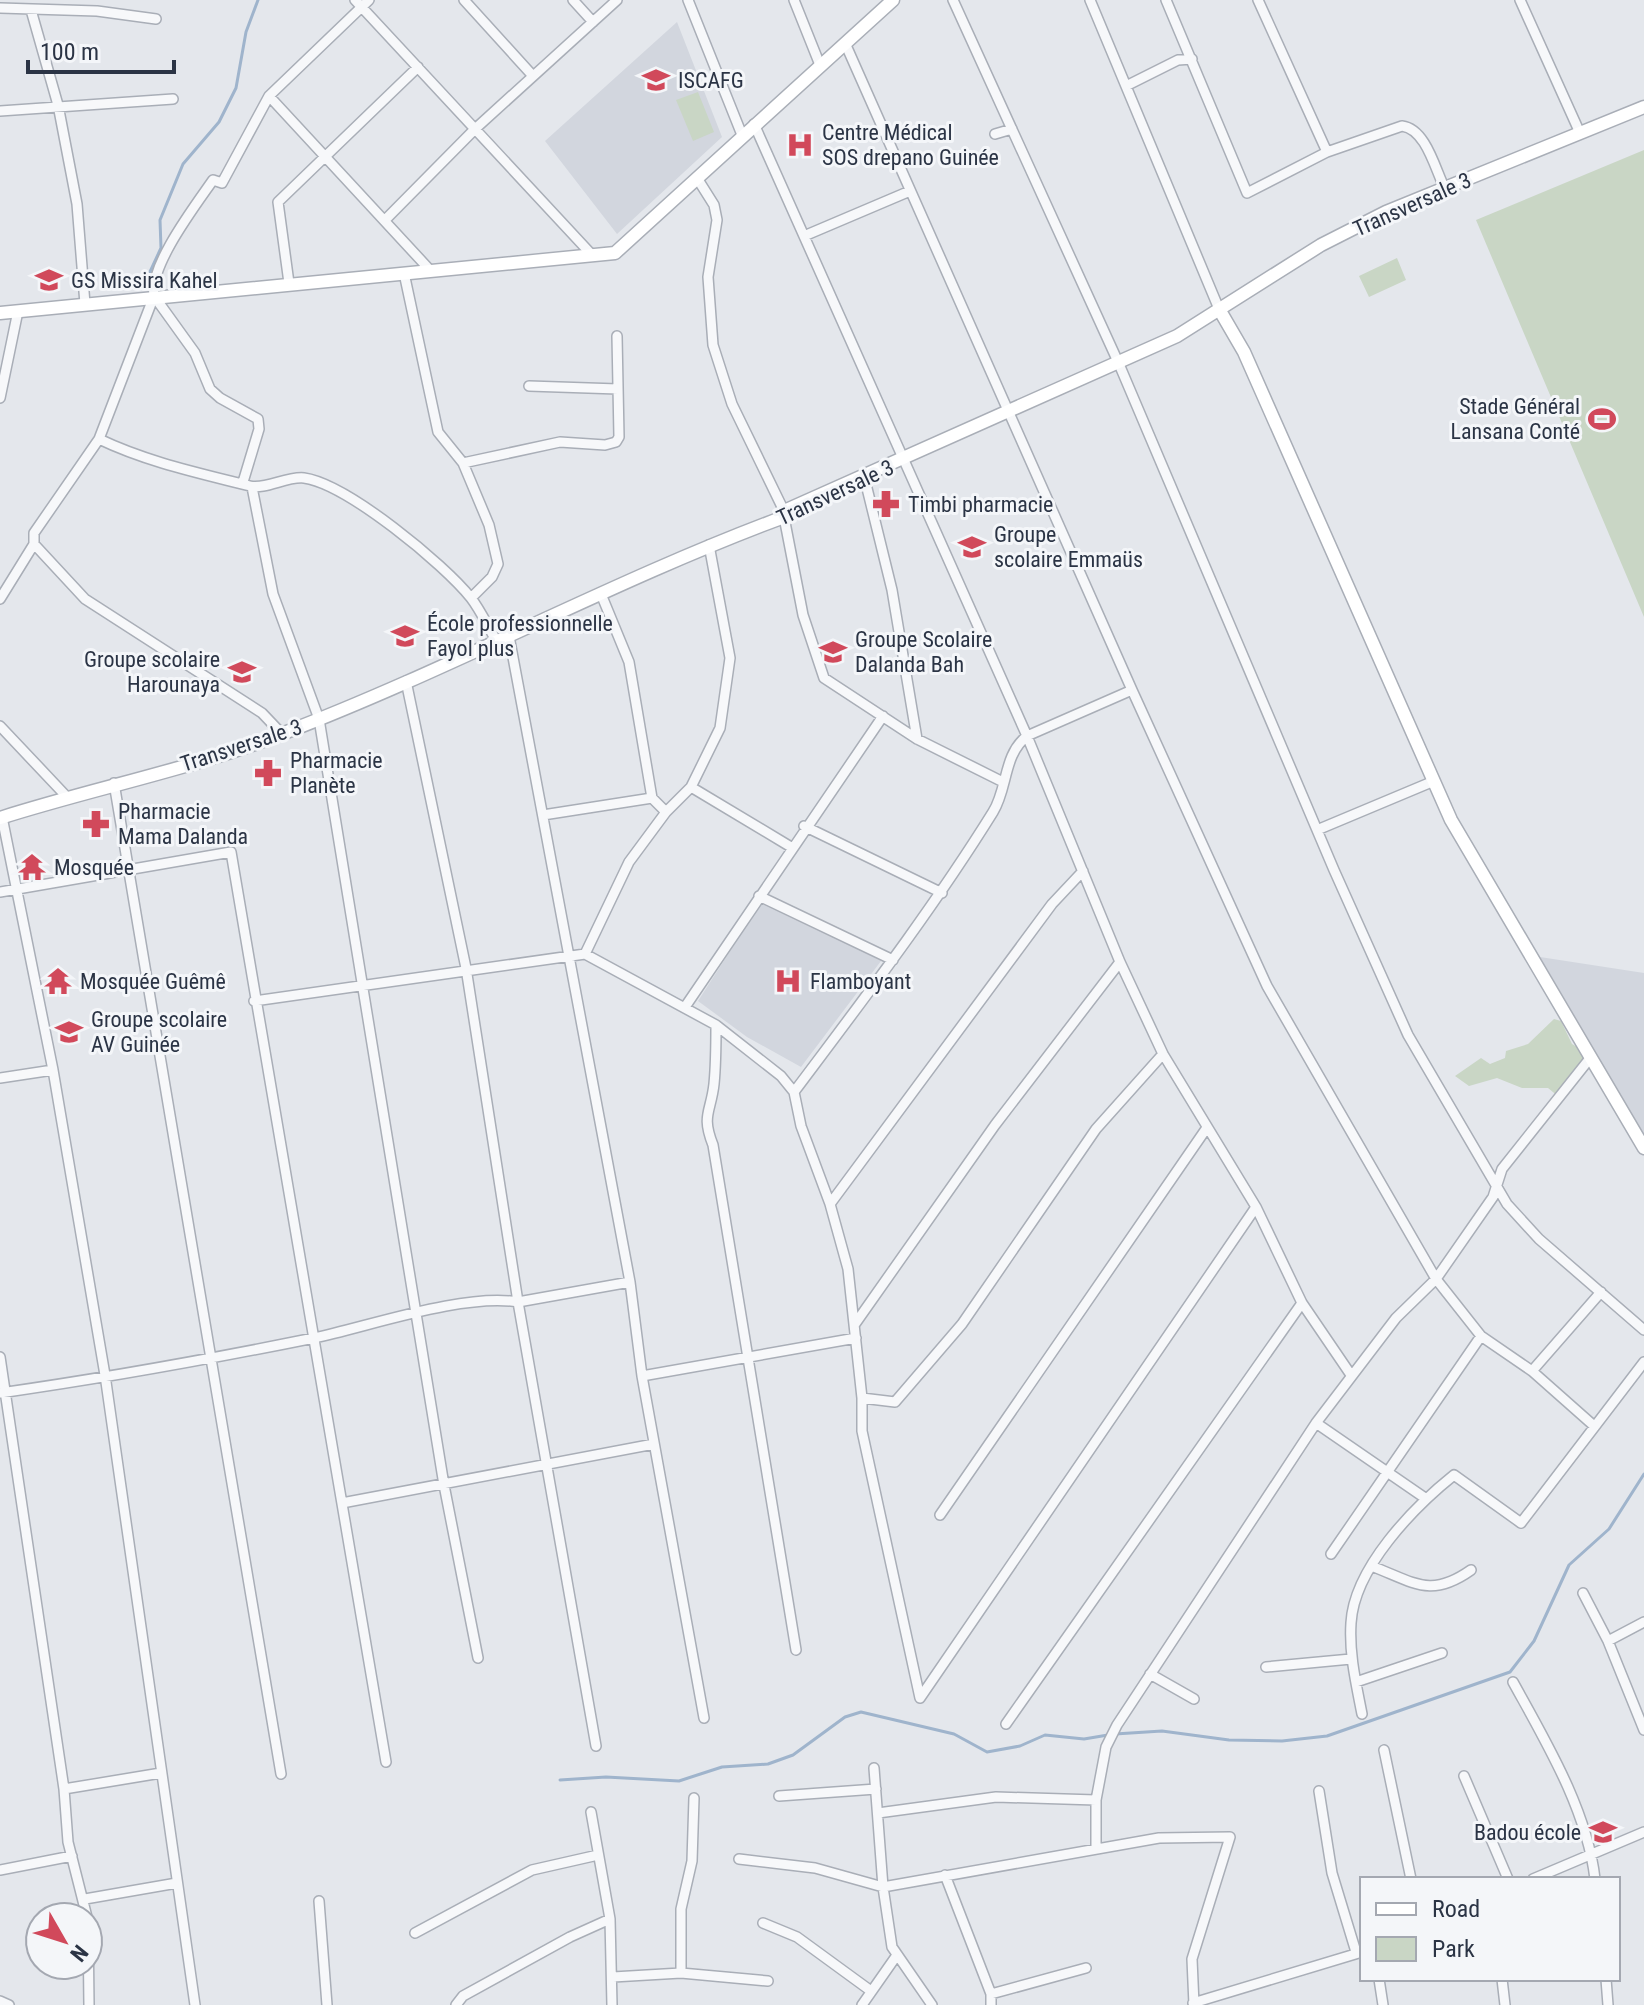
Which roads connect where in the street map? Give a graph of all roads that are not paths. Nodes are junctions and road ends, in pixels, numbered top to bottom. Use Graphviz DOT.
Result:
graph roads {
  1 [pos="464,0"];
  2 [pos="573,0"];
  3 [pos="617,0"];
  4 [pos="688,0"];
  5 [pos="794,0"];
  6 [pos="893,0"];
  7 [pos="953,0"];
  8 [pos="1090,0"];
  9 [pos="1166,0"];
  10 [pos="1258,0"];
  11 [pos="1520,0"];
  12 [pos="362,2"];
  13 [pos="0,8"];
  14 [pos="31,10"];
  15 [pos="156,19"];
  16 [pos="593,22"];
  17 [pos="845,43"];
  18 [pos="1192,59"];
  19 [pos="820,65"];
  20 [pos="418,67"];
  21 [pos="533,76"];
  22 [pos="1126,86"];
  23 [pos="269,96"];
  24 [pos="173,99"];
  25 [pos="58,105"];
  26 [pos="1644,107"];
  27 [pos="0,111"];
  28 [pos="754,124"];
  29 [pos="475,129"];
  30 [pos="1012,129"];
  31 [pos="1580,133"];
  32 [pos="995,134"];
  33 [pos="742,135"];
  34 [pos="1327,152"];
  35 [pos="324,154"];
  36 [pos="697,178"];
  37 [pos="1445,189"];
  38 [pos="910,191"];
  39 [pos="386,219"];
  40 [pos="804,236"];
  41 [pos="593,256"];
  42 [pos="429,269"];
  43 [pos="404,273"];
  44 [pos="289,283"];
  45 [pos="154,296"];
  46 [pos="85,304"];
  47 [pos="1219,309"];
  48 [pos="18,311"];
  49 [pos="0,313"];
  50 [pos="617,336"];
  51 [pos="1119,364"];
  52 [pos="529,386"];
  53 [pos="618,389"];
  54 [pos="0,398"];
  55 [pos="1009,414"];
  56 [pos="99,439"];
  57 [pos="905,460"];
  58 [pos="463,463"];
  59 [pos="864,476"];
  60 [pos="247,484"];
  61 [pos="784,514"];
  62 [pos="34,544"];
  63 [pos="709,545"];
  64 [pos="601,594"];
  65 [pos="471,598"];
  66 [pos="0,599"];
  67 [pos="502,638"];
  68 [pos="406,681"];
  69 [pos="1132,690"];
  70 [pos="883,716"];
  71 [pos="319,719"];
  72 [pos="0,726"];
  73 [pos="282,734"];
  74 [pos="1027,736"];
  75 [pos="917,739"];
  76 [pos="1434,781"];
  77 [pos="1003,782"];
  78 [pos="114,783"];
  79 [pos="691,787"];
  80 [pos="67,797"];
  81 [pos="652,798"];
  82 [pos="666,812"];
  83 [pos="543,815"];
  84 [pos="1,817"];
  85 [pos="804,826"];
  86 [pos="1317,830"];
  87 [pos="791,847"];
  88 [pos="1083,871"];
  89 [pos="127,872"];
  90 [pos="15,887"];
  91 [pos="0,892"];
  92 [pos="942,893"];
  93 [pos="759,896"];
  94 [pos="570,954"];
  95 [pos="585,954"];
  96 [pos="893,960"];
  97 [pos="1120,962"];
  98 [pos="466,968"];
  99 [pos="362,985"];
  100 [pos="254,1001"];
  101 [pos="685,1007"];
  102 [pos="716,1025"];
  103 [pos="1163,1054"];
  104 [pos="1591,1057"];
  105 [pos="53,1070"];
  106 [pos="0,1078"];
  107 [pos="794,1092"];
  108 [pos="1206,1129"];
  109 [pos="1644,1148"];
  110 [pos="1496,1183"];
  111 [pos="830,1204"];
  112 [pos="1256,1207"];
  113 [pos="1436,1279"];
  114 [pos="630,1282"];
  115 [pos="1601,1292"];
  116 [pos="518,1302"];
  117 [pos="1302,1303"];
  118 [pos="417,1315"];
  119 [pos="855,1324"];
  120 [pos="1644,1330"];
  121 [pos="1481,1336"];
  122 [pos="312,1338"];
  123 [pos="856,1338"];
  124 [pos="750,1355"];
  125 [pos="209,1356"];
  126 [pos="0,1357"];
  127 [pos="1644,1362"];
  128 [pos="1532,1371"];
  129 [pos="105,1375"];
  130 [pos="1351,1375"];
  131 [pos="642,1376"];
  132 [pos="3,1393"];
  133 [pos="862,1398"];
  134 [pos="1316,1423"];
  135 [pos="1593,1425"];
  136 [pos="654,1444"];
  137 [pos="547,1465"];
  138 [pos="1391,1472"];
  139 [pos="444,1485"];
  140 [pos="1425,1498"];
  141 [pos="342,1503"];
  142 [pos="940,1515"];
  143 [pos="1331,1554"];
  144 [pos="1371,1566"];
  145 [pos="1471,1570"];
  146 [pos="1583,1593"];
  147 [pos="1644,1622"];
  148 [pos="1608,1641"];
  149 [pos="796,1650"];
  150 [pos="1442,1653"];
  151 [pos="478,1658"];
  152 [pos="1351,1659"];
  153 [pos="1266,1667"];
  154 [pos="1150,1674"];
  155 [pos="1356,1682"];
  156 [pos="1513,1682"];
  157 [pos="1194,1699"];
  158 [pos="1362,1714"];
  159 [pos="704,1718"];
  160 [pos="1006,1724"];
  161 [pos="1644,1729"];
  162 [pos="596,1746"];
  163 [pos="1384,1750"];
  164 [pos="386,1762"];
  165 [pos="874,1768"];
  166 [pos="161,1773"];
  167 [pos="281,1774"];
  168 [pos="1464,1776"];
  169 [pos="64,1789"];
  170 [pos="876,1789"];
  171 [pos="1319,1791"];
  172 [pos="779,1796"];
  173 [pos="694,1798"];
  174 [pos="1096,1800"];
  175 [pos="591,1812"];
  176 [pos="878,1813"];
  177 [pos="1644,1832"];
  178 [pos="1096,1849"];
  179 [pos="1592,1852"];
  180 [pos="598,1855"];
  181 [pos="72,1856"];
  182 [pos="739,1859"];
  183 [pos="0,1870"];
  184 [pos="945,1875"];
  185 [pos="1411,1877"];
  186 [pos="1507,1877"];
  187 [pos="1537,1877"];
  188 [pos="1595,1877"];
  189 [pos="177,1883"];
  190 [pos="883,1887"];
  191 [pos="85,1899"];
  192 [pos="319,1901"];
  193 [pos="610,1919"];
  194 [pos="763,1923"];
  195 [pos="415,1933"];
  196 [pos="1359,1952"];
  197 [pos="897,1955"];
  198 [pos="1086,1968"];
  199 [pos="681,1973"];
  200 [pos="613,1977"];
  201 [pos="89,1981"];
  202 [pos="768,1981"];
  203 [pos="1379,1981"];
  204 [pos="1502,1981"];
  205 [pos="1606,1981"];
  206 [pos="871,1991"];
  207 [pos="991,1994"];
  208 [pos="0,2001"];
  209 [pos="1193,2004"];
  210 [pos="9,2005"];
  211 [pos="89,2005"];
  212 [pos="195,2005"];
  213 [pos="327,2005"];
  214 [pos="456,2005"];
  215 [pos="612,2005"];
  216 [pos="862,2005"];
  217 [pos="932,2005"];
  218 [pos="991,2005"];
  219 [pos="1383,2005"];
  220 [pos="1505,2005"];
  221 [pos="1608,2005"];
  1 -- 21 [label="street"];
  2 -- 16 [label="street"];
  3 -- 16 [label="street"];
  4 -- 33 [label="street"];
  5 -- 19 [label="street"];
  6 -- 17 [label="street"];
  7 -- 30 [label="street"];
  8 -- 22 [label="street"];
  9 -- 18 [label="street"];
  10 -- 34 [label="street"];
  11 -- 31 [label="street"];
  12 -- 20 [label="street"];
  12 -- 23 [label="street"];
  13 -- 14 [label="street"];
  14 -- 15 [label="street"];
  14 -- 25 [label="street"];
  16 -- 21 [label="street"];
  17 -- 19 [label="street"];
  17 -- 38 [label="street"];
  18 -- 22 [label="street"];
  18 -- 34 [label="street"];
  19 -- 28 [label="street"];
  20 -- 29 [label="street"];
  20 -- 35 [label="street"];
  21 -- 29 [label="street"];
  22 -- 47 [label="street"];
  23 -- 35 [label="street"];
  23 -- 45 [label="street"];
  24 -- 25 [label="street"];
  25 -- 27 [label="street"];
  25 -- 46 [label="street"];
  26 -- 31 [label="street, Transversale 3"];
  28 -- 33 [label="street"];
  28 -- 40 [label="street"];
  29 -- 39 [label="street"];
  29 -- 41 [label="street"];
  30 -- 32 [label="street"];
  30 -- 51 [label="street"];
  31 -- 37 [label="street, Transversale 3"];
  33 -- 36 [label="street"];
  34 -- 37 [label="street"];
  35 -- 39 [label="street"];
  35 -- 44 [label="street"];
  36 -- 41 [label="street"];
  36 -- 61 [label="street"];
  37 -- 47 [label="street, Transversale 3"];
  38 -- 40 [label="street"];
  38 -- 55 [label="street"];
  39 -- 42 [label="street"];
  40 -- 57 [label="street"];
  41 -- 42 [label="street"];
  42 -- 43 [label="street"];
  43 -- 44 [label="street"];
  43 -- 58 [label="street"];
  44 -- 45 [label="street"];
  45 -- 46 [label="street"];
  45 -- 56 [label="street"];
  45 -- 60 [label="street"];
  46 -- 48 [label="street"];
  47 -- 51 [label="street, Transversale 3"];
  47 -- 76 [label="street"];
  48 -- 49 [label="street"];
  48 -- 54 [label="street"];
  50 -- 53 [label="street"];
  51 -- 55 [label="street, Transversale 3"];
  51 -- 86 [label="street"];
  52 -- 53 [label="street"];
  53 -- 58 [label="street"];
  55 -- 57 [label="street, Transversale 3"];
  55 -- 69 [label="street"];
  56 -- 60 [label="street"];
  56 -- 62 [label="street"];
  57 -- 59 [label="street, Transversale 3"];
  57 -- 74 [label="street"];
  58 -- 65 [label="street"];
  59 -- 61 [label="street, Transversale 3"];
  59 -- 75 [label="street"];
  60 -- 65 [label="street"];
  60 -- 71 [label="street"];
  61 -- 63 [label="street, Transversale 3"];
  61 -- 70 [label="street"];
  62 -- 66 [label="street"];
  62 -- 73 [label="street"];
  63 -- 64 [label="street, Transversale 3"];
  63 -- 79 [label="street"];
  64 -- 67 [label="street, Transversale 3"];
  64 -- 81 [label="street"];
  65 -- 67 [label="street"];
  67 -- 68 [label="street, Transversale 3"];
  67 -- 83 [label="street"];
  68 -- 71 [label="street, Transversale 3"];
  68 -- 98 [label="street"];
  69 -- 74 [label="street"];
  69 -- 113 [label="street"];
  70 -- 75 [label="street"];
  70 -- 85 [label="street"];
  71 -- 73 [label="street, Transversale 3"];
  71 -- 99 [label="street"];
  72 -- 80 [label="street"];
  73 -- 78 [label="street, Transversale 3"];
  74 -- 77 [label="street"];
  74 -- 88 [label="street"];
  75 -- 77 [label="street"];
  76 -- 86 [label="street"];
  76 -- 104 [label="street"];
  77 -- 92 [label="street"];
  78 -- 80 [label="street, Transversale 3"];
  78 -- 89 [label="street"];
  79 -- 82 [label="street"];
  79 -- 87 [label="street"];
  80 -- 84 [label="street, Transversale 3"];
  81 -- 82 [label="street"];
  81 -- 83 [label="street"];
  82 -- 95 [label="street"];
  83 -- 94 [label="street"];
  84 -- 90 [label="street"];
  85 -- 87 [label="street"];
  85 -- 92 [label="street"];
  86 -- 110 [label="street"];
  87 -- 93 [label="street"];
  88 -- 97 [label="street"];
  88 -- 111 [label="street"];
  89 -- 90 [label="street"];
  89 -- 100 [label="street"];
  89 -- 125 [label="street"];
  90 -- 91 [label="street"];
  90 -- 105 [label="street"];
  92 -- 96 [label="street"];
  93 -- 96 [label="street"];
  93 -- 101 [label="street"];
  94 -- 95 [label="street"];
  94 -- 98 [label="street"];
  94 -- 114 [label="street"];
  95 -- 101 [label="street"];
  96 -- 107 [label="street"];
  97 -- 103 [label="street"];
  97 -- 119 [label="street"];
  98 -- 99 [label="street"];
  98 -- 116 [label="street"];
  99 -- 100 [label="street"];
  99 -- 118 [label="street"];
  100 -- 122 [label="street"];
  101 -- 102 [label="street"];
  102 -- 107 [label="street"];
  102 -- 124 [label="street"];
  103 -- 108 [label="street"];
  103 -- 133 [label="street"];
  104 -- 109 [label="street"];
  104 -- 110 [label="street"];
  105 -- 106 [label="street"];
  105 -- 129 [label="street"];
  107 -- 111 [label="street"];
  108 -- 112 [label="street"];
  108 -- 142 [label="street"];
  110 -- 113 [label="street"];
  110 -- 115 [label="street"];
  111 -- 119 [label="street"];
  112 -- 117 [label="street"];
  112 -- 133 [label="street"];
  113 -- 121 [label="street"];
  113 -- 130 [label="street"];
  114 -- 116 [label="street"];
  114 -- 131 [label="street"];
  115 -- 120 [label="street"];
  115 -- 128 [label="street"];
  116 -- 118 [label="street"];
  116 -- 137 [label="street"];
  117 -- 130 [label="street"];
  117 -- 160 [label="street"];
  118 -- 122 [label="street"];
  118 -- 139 [label="street"];
  119 -- 123 [label="street"];
  121 -- 128 [label="street"];
  121 -- 138 [label="street"];
  122 -- 125 [label="street"];
  122 -- 141 [label="street"];
  123 -- 124 [label="street"];
  123 -- 133 [label="street"];
  124 -- 131 [label="street"];
  124 -- 149 [label="street"];
  125 -- 129 [label="street"];
  125 -- 167 [label="street"];
  126 -- 132 [label="street"];
  127 -- 135 [label="street"];
  128 -- 135 [label="street"];
  129 -- 132 [label="street"];
  129 -- 166 [label="street"];
  130 -- 134 [label="street"];
  131 -- 136 [label="street"];
  132 -- 169 [label="street"];
  134 -- 138 [label="street"];
  134 -- 154 [label="street"];
  135 -- 140 [label="street"];
  136 -- 137 [label="street"];
  136 -- 159 [label="street"];
  137 -- 139 [label="street"];
  137 -- 162 [label="street"];
  138 -- 140 [label="street"];
  138 -- 143 [label="street"];
  139 -- 141 [label="street"];
  139 -- 151 [label="street"];
  140 -- 144 [label="street"];
  141 -- 164 [label="street"];
  144 -- 145 [label="street"];
  144 -- 152 [label="street"];
  146 -- 148 [label="street"];
  147 -- 148 [label="street"];
  148 -- 161 [label="street"];
  150 -- 155 [label="street"];
  152 -- 153 [label="street"];
  152 -- 155 [label="street"];
  154 -- 157 [label="street"];
  154 -- 174 [label="street"];
  155 -- 158 [label="street"];
  156 -- 179 [label="street"];
  163 -- 185 [label="street"];
  165 -- 170 [label="street"];
  166 -- 169 [label="street"];
  166 -- 189 [label="street"];
  168 -- 186 [label="street"];
  169 -- 181 [label="street"];
  170 -- 172 [label="street"];
  170 -- 176 [label="street"];
  171 -- 196 [label="street"];
  173 -- 199 [label="street"];
  174 -- 176 [label="street"];
  174 -- 178 [label="street"];
  175 -- 180 [label="street"];
  176 -- 190 [label="street"];
  177 -- 179 [label="street"];
  178 -- 184 [label="street"];
  178 -- 209 [label="street"];
  179 -- 187 [label="street"];
  179 -- 188 [label="street"];
  180 -- 193 [label="street"];
  180 -- 195 [label="street"];
  181 -- 183 [label="street"];
  181 -- 191 [label="street"];
  182 -- 190 [label="street"];
  184 -- 190 [label="street"];
  184 -- 207 [label="street"];
  189 -- 191 [label="street"];
  189 -- 212 [label="street"];
  190 -- 197 [label="street"];
  192 -- 213 [label="street"];
  193 -- 200 [label="street"];
  193 -- 214 [label="street"];
  194 -- 206 [label="street"];
  196 -- 209 [label="street"];
  197 -- 206 [label="street"];
  197 -- 217 [label="street"];
  198 -- 207 [label="street"];
  199 -- 200 [label="street"];
  199 -- 202 [label="street"];
  200 -- 215 [label="street"];
  201 -- 211 [label="street"];
  203 -- 219 [label="street"];
  204 -- 220 [label="street"];
  205 -- 221 [label="street"];
  206 -- 216 [label="street"];
  207 -- 218 [label="street"];
  208 -- 210 [label="street"];
}
